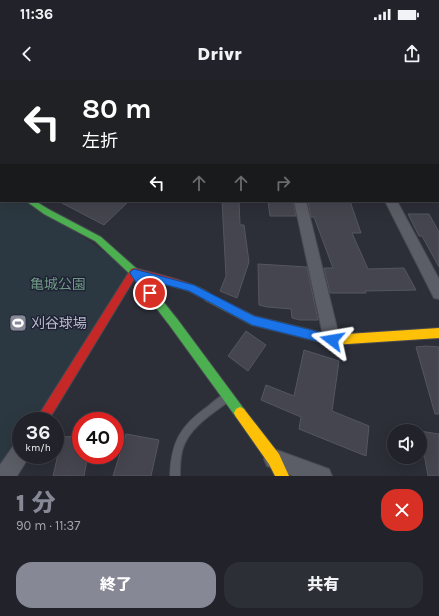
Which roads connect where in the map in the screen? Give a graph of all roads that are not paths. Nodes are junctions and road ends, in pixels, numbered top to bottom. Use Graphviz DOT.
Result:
graph roads {
  1 [pos="32,202"];
  2 [pos="300,202"];
  3 [pos="392,202"];
  4 [pos="134,272"];
  5 [pos="439,294"];
  6 [pos="439,333"];
  7 [pos="332,340"];
  8 [pos="228,397"];
  9 [pos="47,412"];
  10 [pos="13,464"];
  11 [pos="278,468"];
  12 [pos="5,476"];
  13 [pos="175,476"];
  14 [pos="322,476"];
  1 -- 4 [label="street"];
  2 -- 7 [label="street"];
  3 -- 5 [label="street"];
  4 -- 7 [label="street"];
  4 -- 8 [label="street"];
  4 -- 9 [label="street"];
  6 -- 7 [label="street"];
  8 -- 11 [label="street"];
  8 -- 13 [label="lane"];
  10 -- 12 [label="street"];
  11 -- 14 [label="street"];
}
